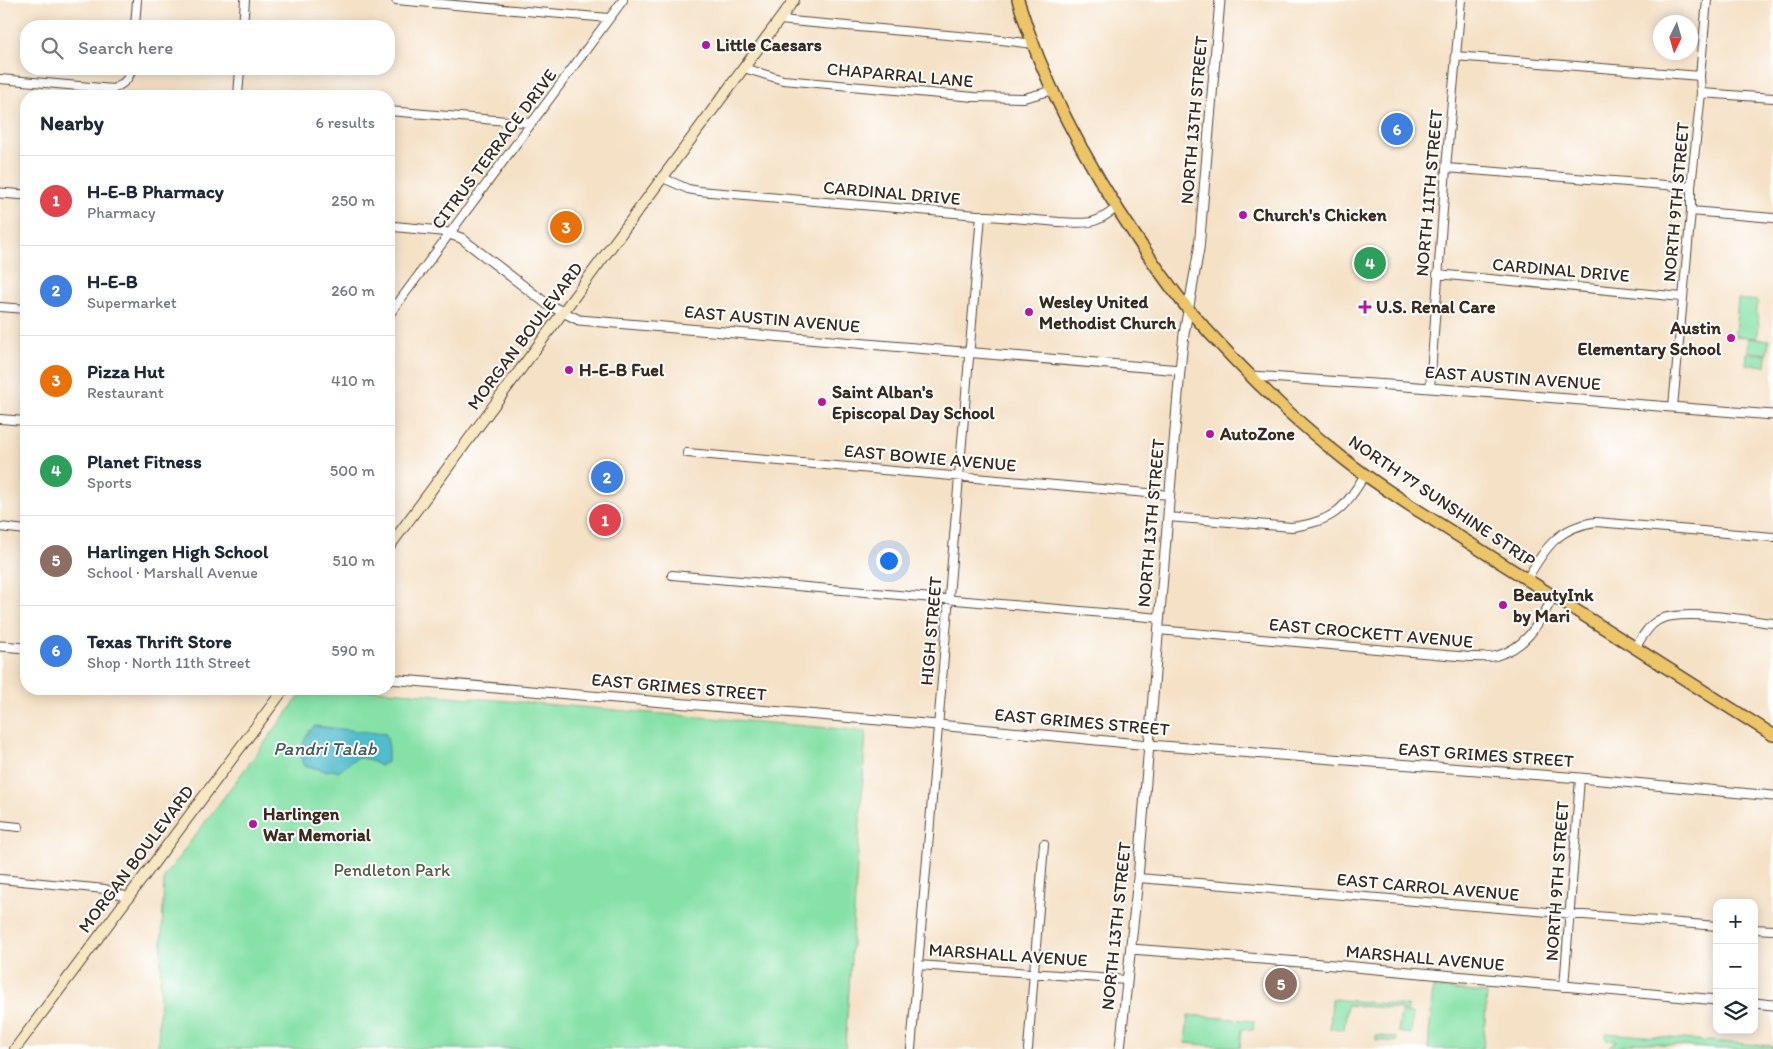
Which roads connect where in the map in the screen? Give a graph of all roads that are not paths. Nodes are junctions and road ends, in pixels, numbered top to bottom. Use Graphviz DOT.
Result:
graph roads {
  1 [pos="137,0"];
  2 [pos="245,0"];
  3 [pos="396,0"];
  4 [pos="623,0"];
  5 [pos="794,0"];
  6 [pos="1018,0"];
  7 [pos="1220,0"];
  8 [pos="1461,0"];
  9 [pos="1707,0"];
  10 [pos="609,18"];
  11 [pos="135,20"];
  12 [pos="243,20"];
  13 [pos="780,20"];
  14 [pos="1034,44"];
  15 [pos="1455,56"];
  16 [pos="744,68"];
  17 [pos="129,75"];
  18 [pos="240,75"];
  19 [pos="1700,76"];
  20 [pos="0,79"];
  21 [pos="238,90"];
  22 [pos="1054,90"];
  23 [pos="1701,93"];
  24 [pos="1773,98"];
  25 [pos="395,112"];
  26 [pos="532,123"];
  27 [pos="1446,168"];
  28 [pos="663,178"];
  29 [pos="1691,188"];
  30 [pos="0,193"];
  31 [pos="20,195"];
  32 [pos="1116,208"];
  33 [pos="1691,212"];
  34 [pos="981,215"];
  35 [pos="1773,218"];
  36 [pos="395,227"];
  37 [pos="450,234"];
  38 [pos="1437,274"];
  39 [pos="1682,296"];
  40 [pos="0,307"];
  41 [pos="395,307"];
  42 [pos="20,309"];
  43 [pos="1188,309"];
  44 [pos="563,312"];
  45 [pos="970,352"];
  46 [pos="1180,370"];
  47 [pos="1251,376"];
  48 [pos="1430,388"];
  49 [pos="1673,407"];
  50 [pos="1773,415"];
  51 [pos="0,419"];
  52 [pos="20,421"];
  53 [pos="687,453"];
  54 [pos="1365,475"];
  55 [pos="959,476"];
  56 [pos="1170,495"];
  57 [pos="1168,517"];
  58 [pos="0,527"];
  59 [pos="20,529"];
  60 [pos="1773,537"];
  61 [pos="395,539"];
  62 [pos="672,576"];
  63 [pos="1527,579"];
  64 [pos="1554,596"];
  65 [pos="949,599"];
  66 [pos="1160,618"];
  67 [pos="1773,623"];
  68 [pos="1158,630"];
  69 [pos="0,646"];
  70 [pos="20,648"];
  71 [pos="1635,648"];
  72 [pos="395,680"];
  73 [pos="279,695"];
  74 [pos="938,725"];
  75 [pos="1773,735"];
  76 [pos="1149,746"];
  77 [pos="1580,778"];
  78 [pos="1773,796"];
  79 [pos="0,825"];
  80 [pos="19,827"];
  81 [pos="1044,844"];
  82 [pos="1138,878"];
  83 [pos="0,879"];
  84 [pos="127,897"];
  85 [pos="1569,914"];
  86 [pos="1713,926"];
  87 [pos="1758,929"];
  88 [pos="1773,930"];
  89 [pos="1131,949"];
  90 [pos="918,965"];
  91 [pos="1034,973"];
  92 [pos="1127,980"];
  93 [pos="1564,987"];
  94 [pos="1713,1000"];
  95 [pos="1758,1004"];
  96 [pos="1773,1005"];
  97 [pos="15,1049"];
  98 [pos="911,1049"];
  99 [pos="1028,1049"];
  100 [pos="1120,1049"];
  1 -- 11 [label="street"];
  2 -- 12 [label="street"];
  3 -- 10 [label="street"];
  4 -- 10 [label="street, CITRUS TERRACE DRIVE"];
  5 -- 13 [label="main road, MORGAN BOULEVARD"];
  6 -- 14 [label="main road, NORTH 77 SUNSHINE STRIP"];
  7 -- 43 [label="street, NORTH 13TH STREET"];
  8 -- 15 [label="street, NORTH 11TH STREET"];
  9 -- 19 [label="street, NORTH 9TH STREET"];
  10 -- 26 [label="street, CITRUS TERRACE DRIVE"];
  13 -- 14 [label="street"];
  13 -- 16 [label="main road, MORGAN BOULEVARD"];
  14 -- 22 [label="main road, NORTH 77 SUNSHINE STRIP"];
  15 -- 19 [label="street"];
  15 -- 27 [label="street, NORTH 11TH STREET"];
  16 -- 22 [label="street, CHAPARRAL LANE"];
  16 -- 28 [label="main road, MORGAN BOULEVARD"];
  17 -- 20 [label="street"];
  18 -- 21 [label="street"];
  19 -- 23 [label="street, NORTH 9TH STREET"];
  22 -- 32 [label="main road, NORTH 77 SUNSHINE STRIP"];
  23 -- 24 [label="street"];
  23 -- 29 [label="street, NORTH 9TH STREET"];
  25 -- 26 [label="street"];
  26 -- 37 [label="street, CITRUS TERRACE DRIVE"];
  27 -- 29 [label="street"];
  27 -- 38 [label="street, NORTH 11TH STREET"];
  28 -- 34 [label="street, CARDINAL DRIVE"];
  28 -- 44 [label="main road, MORGAN BOULEVARD"];
  29 -- 33 [label="street, NORTH 9TH STREET"];
  30 -- 31 [label="street"];
  32 -- 34 [label="street, CARDINAL DRIVE"];
  32 -- 43 [label="main road, NORTH 77 SUNSHINE STRIP"];
  33 -- 35 [label="street"];
  33 -- 39 [label="street, NORTH 9TH STREET"];
  34 -- 45 [label="street, HIGH STREET"];
  36 -- 37 [label="street, EAST AUSTIN AVENUE"];
  37 -- 41 [label="street, CITRUS TERRACE DRIVE"];
  37 -- 44 [label="street, EAST AUSTIN AVENUE"];
  38 -- 39 [label="street, CARDINAL DRIVE"];
  38 -- 48 [label="street, NORTH 11TH STREET"];
  39 -- 49 [label="street, NORTH 9TH STREET"];
  40 -- 42 [label="street"];
  43 -- 46 [label="street, NORTH 13TH STREET"];
  43 -- 47 [label="main road, NORTH 77 SUNSHINE STRIP"];
  44 -- 45 [label="street, EAST AUSTIN AVENUE"];
  44 -- 61 [label="main road, MORGAN BOULEVARD"];
  45 -- 46 [label="street, EAST AUSTIN AVENUE"];
  45 -- 55 [label="street, HIGH STREET"];
  46 -- 56 [label="street, NORTH 13TH STREET"];
  47 -- 48 [label="street, EAST AUSTIN AVENUE"];
  47 -- 54 [label="main road, NORTH 77 SUNSHINE STRIP"];
  48 -- 49 [label="street, EAST AUSTIN AVENUE"];
  49 -- 50 [label="street, EAST AUSTIN AVENUE"];
  51 -- 52 [label="street"];
  53 -- 55 [label="street, EAST BOWIE AVENUE"];
  54 -- 57 [label="street"];
  54 -- 63 [label="main road, NORTH 77 SUNSHINE STRIP"];
  55 -- 56 [label="street, EAST BOWIE AVENUE"];
  55 -- 65 [label="street, HIGH STREET"];
  56 -- 57 [label="street, NORTH 13TH STREET"];
  57 -- 66 [label="street, NORTH 13TH STREET"];
  58 -- 59 [label="street"];
  60 -- 63 [label="street"];
  62 -- 65 [label="street"];
  63 -- 64 [label="main road, NORTH 77 SUNSHINE STRIP"];
  64 -- 68 [label="street, EAST CROCKETT AVENUE"];
  64 -- 71 [label="main road, NORTH 77 SUNSHINE STRIP"];
  65 -- 66 [label="street"];
  65 -- 74 [label="street, HIGH STREET"];
  66 -- 68 [label="street, NORTH 13TH STREET"];
  67 -- 71 [label="street"];
  68 -- 76 [label="street, NORTH 13TH STREET"];
  69 -- 70 [label="street"];
  71 -- 75 [label="main road, NORTH 77 SUNSHINE STRIP"];
  72 -- 74 [label="street, EAST GRIMES STREET"];
  73 -- 84 [label="main road, MORGAN BOULEVARD"];
  74 -- 76 [label="street, EAST GRIMES STREET"];
  74 -- 90 [label="street, HIGH STREET"];
  76 -- 77 [label="street, EAST GRIMES STREET"];
  76 -- 82 [label="street, NORTH 13TH STREET"];
  77 -- 78 [label="street, EAST GRIMES STREET"];
  77 -- 85 [label="street, NORTH 9TH STREET"];
  79 -- 80 [label="street"];
  81 -- 91 [label="street"];
  82 -- 85 [label="street, EAST CARROL AVENUE"];
  82 -- 89 [label="street, NORTH 13TH STREET"];
  83 -- 84 [label="street"];
  84 -- 97 [label="main road, MORGAN BOULEVARD"];
  85 -- 86 [label="street, EAST CARROL AVENUE"];
  85 -- 93 [label="street, NORTH 9TH STREET"];
  87 -- 88 [label="street"];
  89 -- 92 [label="street, NORTH 13TH STREET"];
  89 -- 93 [label="street, MARSHALL AVENUE"];
  90 -- 91 [label="street, MARSHALL AVENUE"];
  90 -- 98 [label="street, HIGH STREET"];
  91 -- 92 [label="street, MARSHALL AVENUE"];
  91 -- 99 [label="street"];
  92 -- 100 [label="street, NORTH 13TH STREET"];
  93 -- 94 [label="street, MARSHALL AVENUE"];
  95 -- 96 [label="street"];
}
